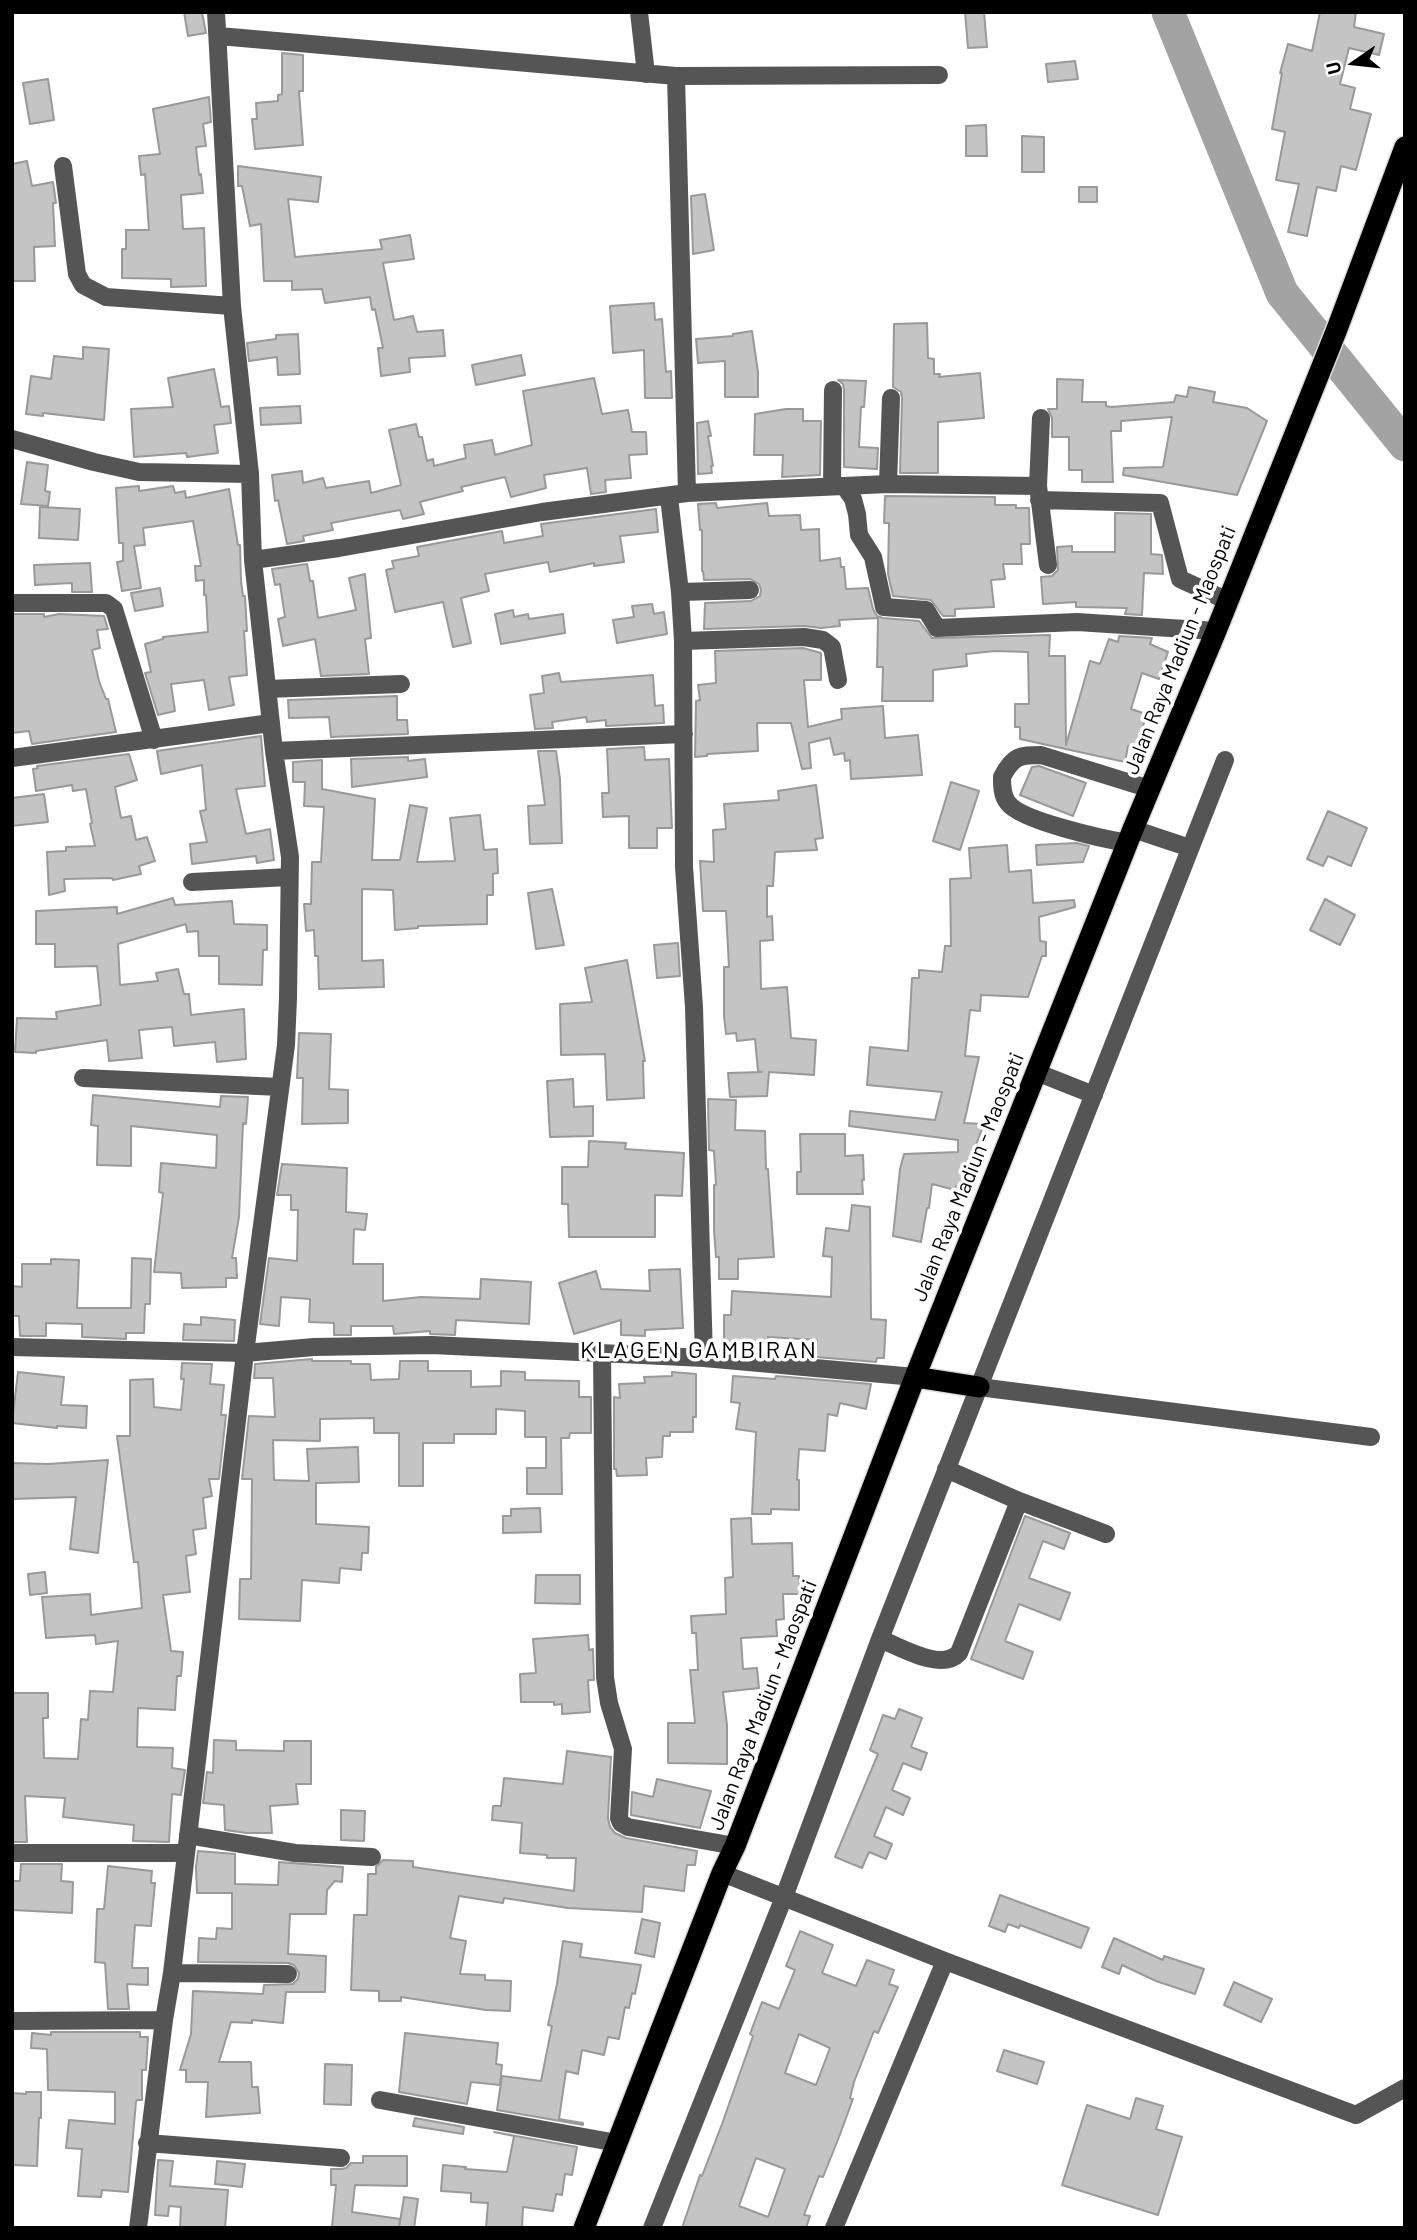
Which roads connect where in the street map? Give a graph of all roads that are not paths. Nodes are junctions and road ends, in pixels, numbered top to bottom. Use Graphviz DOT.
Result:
graph roads {
  1 [pos="216,12"];
  2 [pos="639,12"];
  3 [pos="219,36"];
  4 [pos="646,74"];
  5 [pos="939,75"];
  6 [pos="676,76"];
  7 [pos="1405,147"];
  8 [pos="63,166"];
  9 [pos="232,306"];
  10 [pos="833,390"];
  11 [pos="891,398"];
  12 [pos="1041,418"];
  13 [pos="12,439"];
  14 [pos="250,474"];
  15 [pos="888,484"];
  16 [pos="838,486"];
  17 [pos="1039,493"];
  18 [pos="678,495"];
  19 [pos="253,560"];
  20 [pos="1048,565"];
  21 [pos="750,590"];
  22 [pos="680,592"];
  23 [pos="1228,601"];
  24 [pos="12,604"];
  25 [pos="1216,631"];
  26 [pos="683,641"];
  27 [pos="838,680"];
  28 [pos="401,684"];
  29 [pos="267,689"];
  30 [pos="271,723"];
  31 [pos="684,734"];
  32 [pos="154,740"];
  33 [pos="274,751"];
  34 [pos="12,758"];
  35 [pos="1225,760"];
  36 [pos="1150,789"];
  37 [pos="1130,836"];
  38 [pos="1191,848"];
  39 [pos="289,877"];
  40 [pos="192,882"];
  41 [pos="1037,1072"];
  42 [pos="83,1078"];
  43 [pos="280,1087"];
  44 [pos="1094,1095"];
  45 [pos="12,1346"];
  46 [pos="245,1353"];
  47 [pos="602,1353"];
  48 [pos="704,1358"];
  49 [pos="915,1377"];
  50 [pos="979,1387"];
  51 [pos="1371,1437"];
  52 [pos="946,1469"];
  53 [pos="1019,1501"];
  54 [pos="1106,1534"];
  55 [pos="880,1639"];
  56 [pos="187,1844"];
  57 [pos="735,1846"];
  58 [pos="12,1853"];
  59 [pos="372,1857"];
  60 [pos="722,1873"];
  61 [pos="784,1897"];
  62 [pos="945,1961"];
  63 [pos="172,1973"];
  64 [pos="288,1974"];
  65 [pos="164,2020"];
  66 [pos="12,2021"];
  67 [pos="1405,2088"];
  68 [pos="380,2100"];
  69 [pos="147,2143"];
  70 [pos="617,2143"];
  71 [pos="341,2158"];
  72 [pos="138,2228"];
  73 [pos="584,2228"];
  74 [pos="652,2228"];
  75 [pos="834,2228"];
  1 -- 3 [label="street"];
  2 -- 4 [label="street"];
  3 -- 4 [label="street"];
  3 -- 9 [label="street"];
  4 -- 6 [label="street"];
  5 -- 6 [label="street"];
  6 -- 18 [label="street"];
  7 -- 23 [label="highway, Jalan Raya Madiun - Maospati"];
  8 -- 9 [label="street"];
  9 -- 14 [label="street"];
  10 -- 16 [label="street"];
  11 -- 15 [label="street"];
  12 -- 17 [label="street"];
  13 -- 14 [label="street"];
  14 -- 19 [label="street"];
  15 -- 16 [label="street"];
  15 -- 17 [label="street"];
  16 -- 18 [label="street"];
  16 -- 25 [label="street"];
  17 -- 20 [label="street"];
  17 -- 23 [label="street"];
  18 -- 19 [label="street"];
  18 -- 22 [label="street"];
  19 -- 29 [label="street"];
  21 -- 22 [label="street"];
  22 -- 26 [label="street"];
  23 -- 25 [label="highway, Jalan Raya Madiun - Maospati"];
  24 -- 32 [label="street"];
  25 -- 36 [label="highway, Jalan Raya Madiun - Maospati"];
  26 -- 27 [label="street"];
  26 -- 31 [label="street"];
  28 -- 29 [label="street"];
  29 -- 30 [label="street"];
  30 -- 32 [label="street"];
  30 -- 33 [label="street"];
  31 -- 33 [label="street"];
  31 -- 48 [label="street"];
  32 -- 34 [label="street"];
  33 -- 39 [label="street"];
  35 -- 38 [label="street"];
  36 -- 37 [label="highway, Jalan Raya Madiun - Maospati"];
  36 -- 37 [label="street"];
  37 -- 38 [label="street"];
  37 -- 41 [label="highway, Jalan Raya Madiun - Maospati"];
  38 -- 44 [label="street"];
  39 -- 40 [label="street"];
  39 -- 43 [label="street"];
  41 -- 44 [label="street"];
  41 -- 49 [label="highway, Jalan Raya Madiun - Maospati"];
  42 -- 43 [label="street"];
  43 -- 46 [label="street"];
  44 -- 50 [label="street"];
  45 -- 46 [label="street"];
  46 -- 47 [label="street"];
  46 -- 56 [label="street"];
  47 -- 48 [label="street"];
  47 -- 57 [label="street"];
  48 -- 49 [label="street"];
  49 -- 50 [label="highway"];
  49 -- 57 [label="highway, Jalan Raya Madiun - Maospati"];
  50 -- 51 [label="street"];
  50 -- 52 [label="street"];
  52 -- 53 [label="street"];
  52 -- 55 [label="street"];
  53 -- 54 [label="street"];
  53 -- 55 [label="street"];
  55 -- 61 [label="street"];
  56 -- 58 [label="street"];
  56 -- 59 [label="street"];
  56 -- 63 [label="street"];
  57 -- 60 [label="highway, Jalan Raya Madiun - Maospati"];
  60 -- 61 [label="street"];
  60 -- 70 [label="highway, Jalan Raya Madiun - Maospati"];
  61 -- 62 [label="street"];
  61 -- 74 [label="street"];
  62 -- 67 [label="street"];
  62 -- 75 [label="street"];
  63 -- 64 [label="street"];
  63 -- 65 [label="street"];
  65 -- 66 [label="street"];
  65 -- 69 [label="street"];
  68 -- 70 [label="street"];
  69 -- 71 [label="street"];
  69 -- 72 [label="street"];
  70 -- 73 [label="highway, Jalan Raya Madiun - Maospati"];
}
